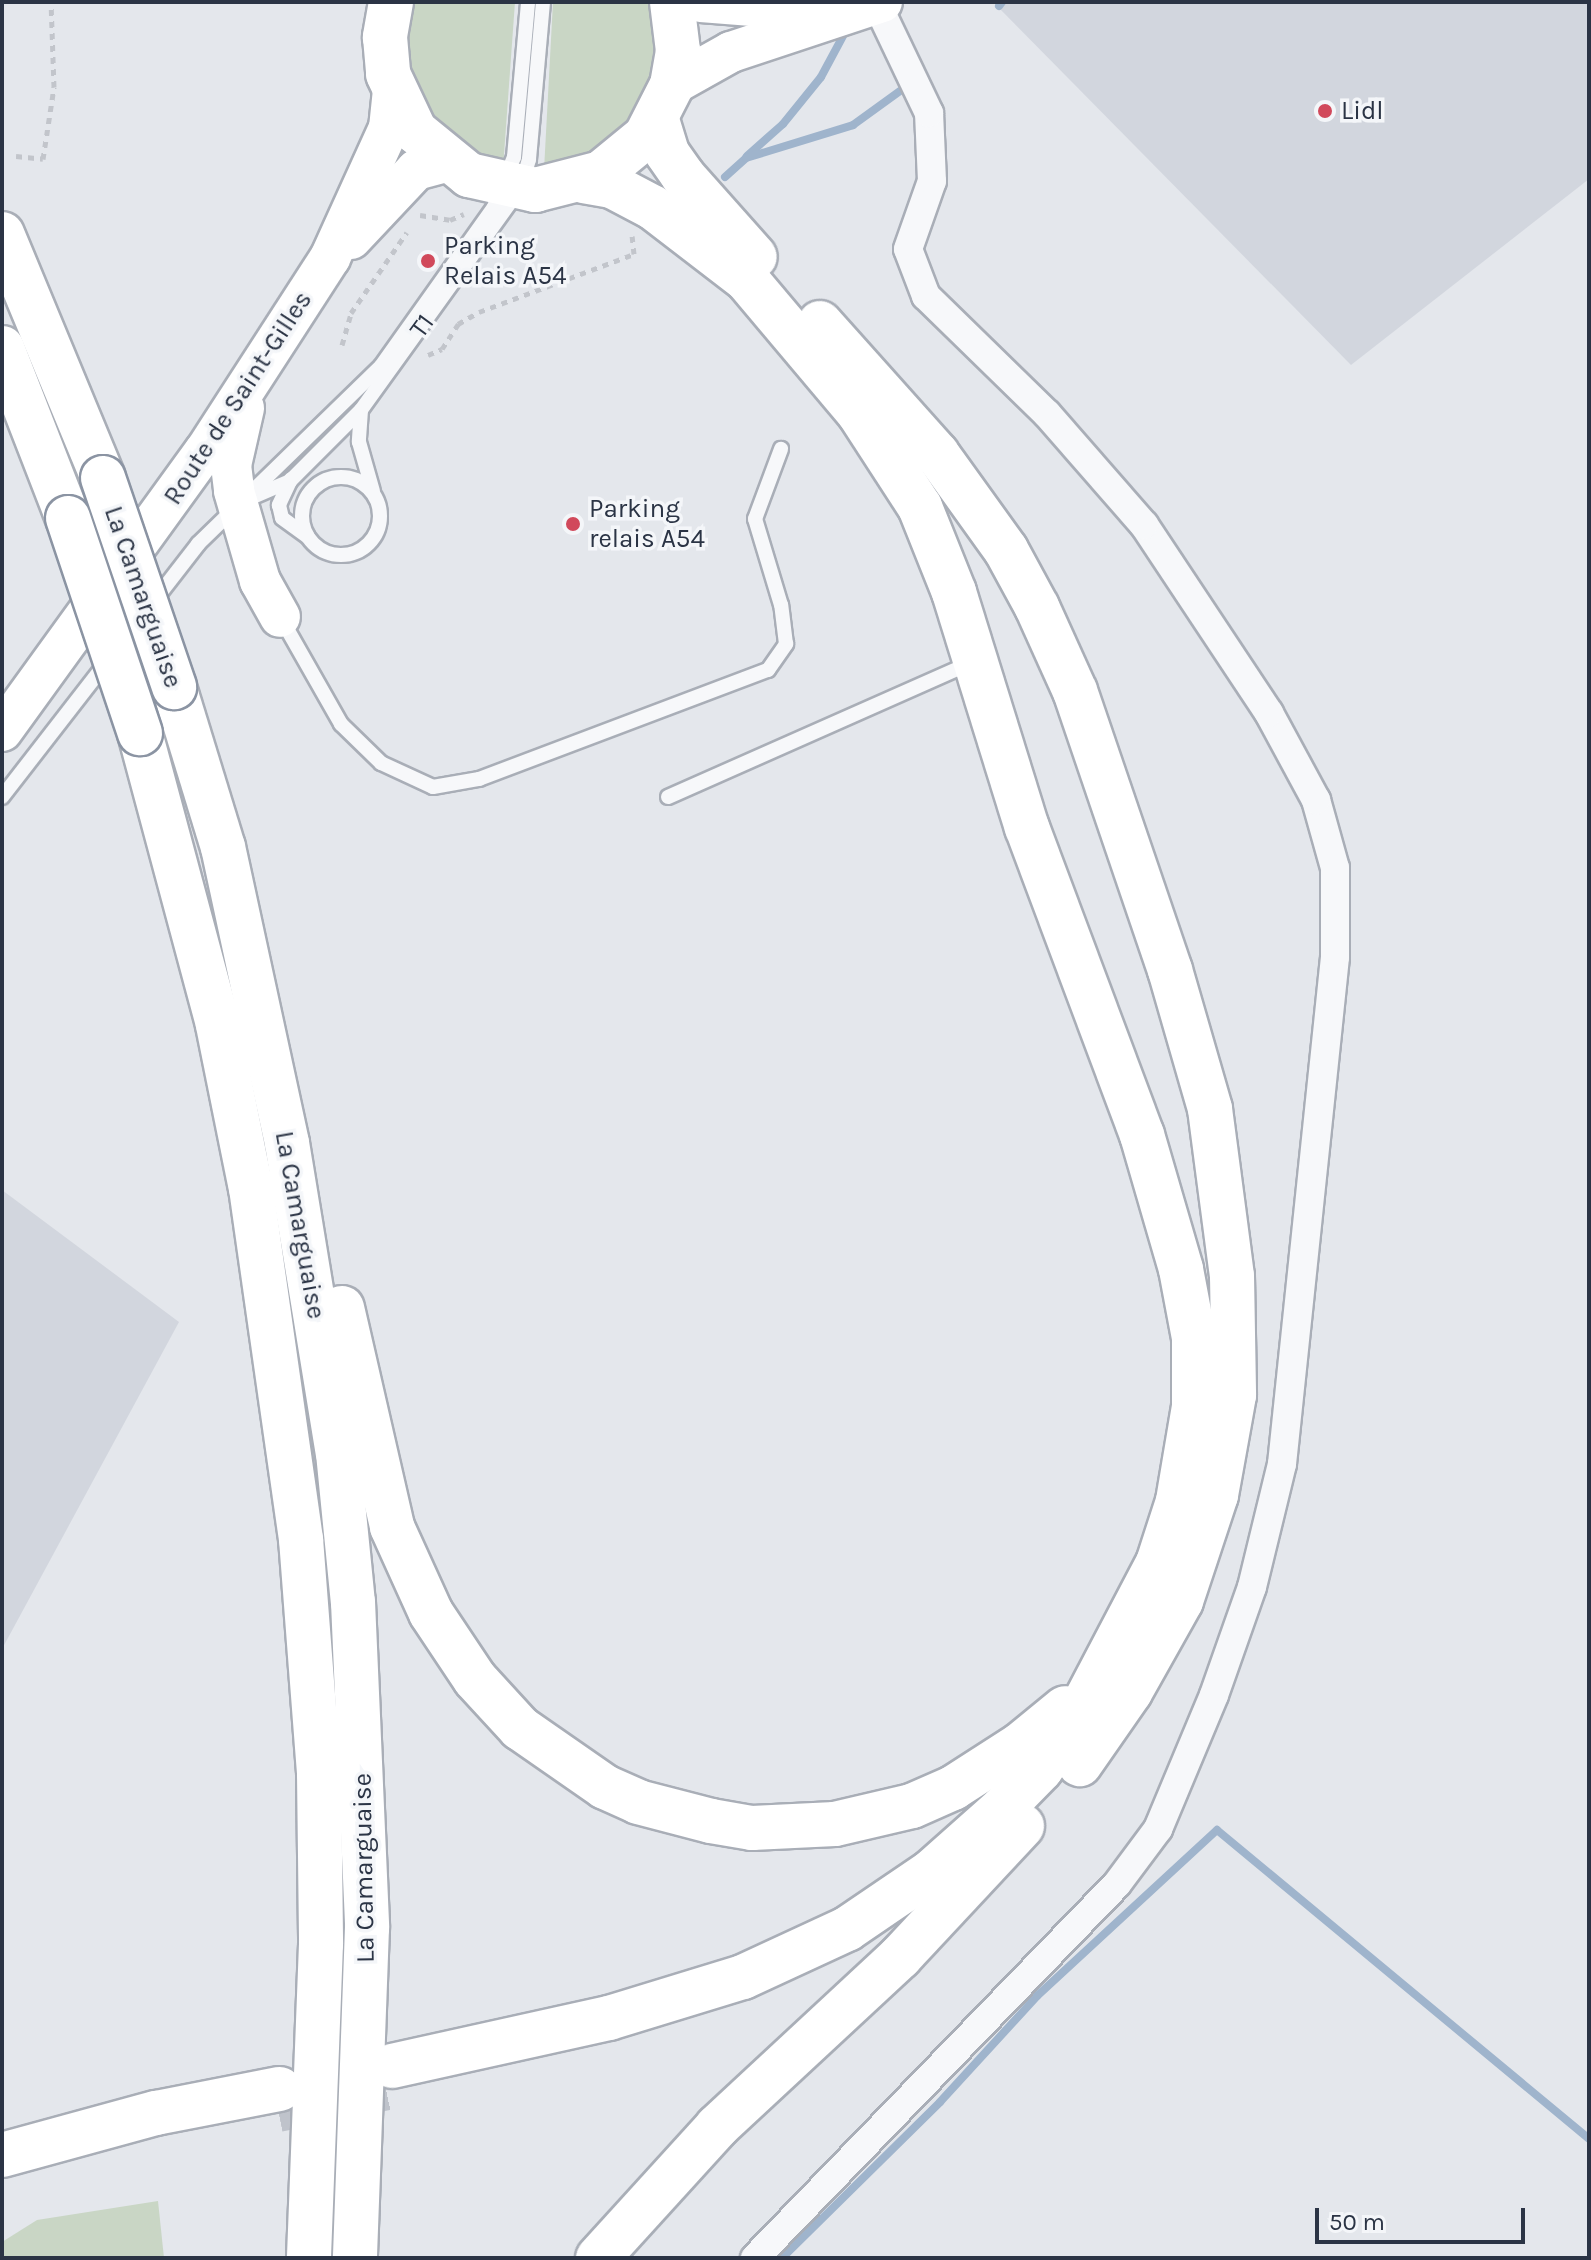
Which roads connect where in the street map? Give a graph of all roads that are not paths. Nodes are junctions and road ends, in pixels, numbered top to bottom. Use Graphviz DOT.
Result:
graph roads {
  1 [pos="391,2"];
  2 [pos="528,2"];
  3 [pos="543,2"];
  4 [pos="672,2"];
  5 [pos="701,2"];
  6 [pos="815,2"];
  7 [pos="879,3"];
  8 [pos="393,92"];
  9 [pos="664,102"];
  10 [pos="446,162"];
  11 [pos="583,181"];
  12 [pos="500,195"];
  13 [pos="2,234"];
  14 [pos="330,258"];
  15 [pos="2,348"];
  16 [pos="381,366"];
  17 [pos="246,387"];
  18 [pos="361,410"];
  19 [pos="781,449"];
  20 [pos="290,481"];
  21 [pos="376,499"];
  22 [pos="236,504"];
  23 [pos="308,537"];
  24 [pos="280,617"];
  25 [pos="974,661"];
  26 [pos="2,731"];
  27 [pos="2,797"];
  28 [pos="668,797"];
  29 [pos="223,847"];
  30 [pos="1100,1677"];
  31 [pos="1004,1846"];
  32 [pos="2,2155"];
  33 [pos="316,2160"];
  34 [pos="2,2177"];
  35 [pos="285,2258"];
  36 [pos="309,2258"];
  37 [pos="355,2258"];
  38 [pos="598,2258"];
  39 [pos="755,2258"];
  1 -- 8 [label="main road"];
  2 -- 12 [label="lane, T1 / T1"];
  3 -- 12 [label="lane, T1 / T1"];
  4 -- 9 [label="main road"];
  5 -- 6 [label="main road"];
  7 -- 9 [label="main road"];
  7 -- 39 [label="street"];
  8 -- 10 [label="main road"];
  8 -- 14 [label="main road, Route de Saint-Gilles"];
  9 -- 11 [label="main road"];
  9 -- 31 [label="main road"];
  10 -- 12 [label="main road"];
  10 -- 14 [label="main road, Route de Saint-Gilles"];
  11 -- 12 [label="main road"];
  11 -- 25 [label="main road"];
  12 -- 16 [label="lane, T1 / T1"];
  12 -- 18 [label="lane, T1 / T1"];
  13 -- 29 [label="main road, La Camarguaise, bridge"];
  14 -- 17 [label="main road, Route de Saint-Gilles"];
  15 -- 33 [label="main road, La Camarguaise, bridge"];
  16 -- 20 [label="lane"];
  16 -- 22 [label="lane, T1 / T1"];
  17 -- 22 [label="main road"];
  17 -- 26 [label="main road, Route de Saint-Gilles"];
  18 -- 20 [label="lane, T1 / T1"];
  18 -- 21 [label="lane"];
  19 -- 24 [label="lane"];
  20 -- 22 [label="lane, T1 / T1"];
  20 -- 23 [label="lane"];
  21 -- 23 [label="lane"];
  21 -- 23 [label="lane"];
  22 -- 24 [label="main road"];
  22 -- 27 [label="lane, T1 / T1"];
  25 -- 28 [label="lane"];
  25 -- 30 [label="main road"];
  29 -- 30 [label="main road"];
  29 -- 37 [label="main road, La Camarguaise"];
  30 -- 31 [label="main road"];
  31 -- 38 [label="main road"];
  32 -- 34 [label="main road"];
  33 -- 35 [label="main road"];
  33 -- 36 [label="main road, La Camarguaise"];
}
